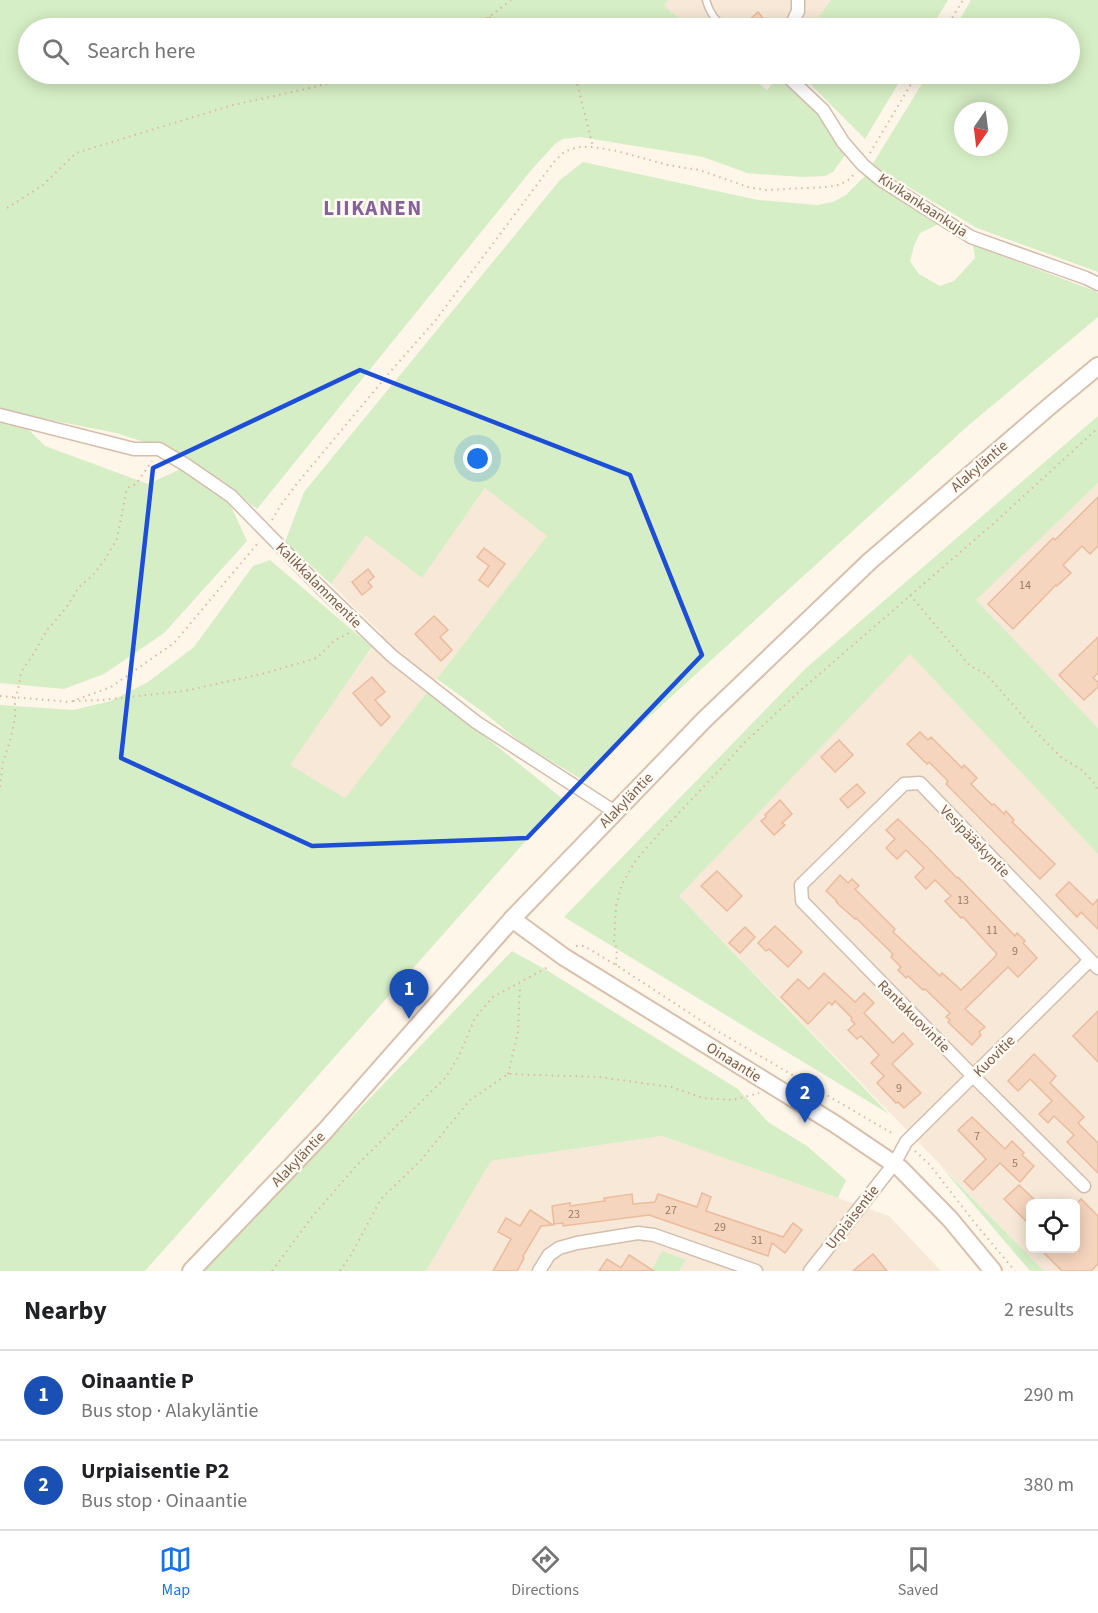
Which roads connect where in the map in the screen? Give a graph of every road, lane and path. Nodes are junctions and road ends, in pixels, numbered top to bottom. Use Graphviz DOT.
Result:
graph roads {
  1 [pos="511,0"];
  2 [pos="706,0"];
  3 [pos="798,0"];
  4 [pos="963,0"];
  5 [pos="489,16"];
  6 [pos="485,18"];
  7 [pos="492,18"];
  8 [pos="715,18"];
  9 [pos="795,18"];
  10 [pos="951,18"];
  11 [pos="325,84"];
  12 [pos="577,84"];
  13 [pos="796,84"];
  14 [pos="911,84"];
  15 [pos="593,147"];
  16 [pos="863,165"];
  17 [pos="7,207"];
  18 [pos="1098,284"];
  19 [pos="1098,366"];
  20 [pos="0,415"];
  21 [pos="1098,428"];
  22 [pos="159,449"];
  23 [pos="266,532"];
  24 [pos="910,595"];
  25 [pos="361,627"];
  26 [pos="0,696"];
  27 [pos="15,697"];
  28 [pos="69,702"];
  29 [pos="0,787"];
  30 [pos="1098,792"];
  31 [pos="615,812"];
  32 [pos="846,839"];
  33 [pos="512,919"];
  34 [pos="564,957"];
  35 [pos="1095,960"];
  36 [pos="520,984"];
  37 [pos="508,1074"];
  38 [pos="974,1076"];
  39 [pos="776,1087"];
  40 [pos="894,1164"];
  41 [pos="1084,1186"];
  42 [pos="729,1267"];
  43 [pos="192,1271"];
  44 [pos="272,1271"];
  45 [pos="340,1271"];
  46 [pos="539,1271"];
  47 [pos="756,1271"];
  48 [pos="810,1271"];
  49 [pos="993,1271"];
  1 -- 5 [label="path"];
  2 -- 8 [label="lane"];
  3 -- 9 [label="street"];
  4 -- 10 [label="path"];
  5 -- 6 [label="path"];
  5 -- 7 [label="path"];
  11 -- 17 [label="path"];
  12 -- 15 [label="path"];
  13 -- 16 [label="street, Kivikankaankuja"];
  14 -- 16 [label="path"];
  15 -- 16 [label="path"];
  15 -- 23 [label="path"];
  16 -- 18 [label="street, Kivikankaankuja"];
  19 -- 31 [label="main road, Alakyläntie"];
  20 -- 22 [label="street, Kalikkalammentie"];
  21 -- 24 [label="path"];
  22 -- 23 [label="street, Kalikkalammentie"];
  22 -- 27 [label="path"];
  23 -- 25 [label="street, Kalikkalammentie"];
  23 -- 28 [label="path"];
  24 -- 30 [label="path"];
  24 -- 34 [label="path"];
  25 -- 28 [label="path"];
  25 -- 31 [label="street, Kalikkalammentie"];
  26 -- 27 [label="path"];
  27 -- 28 [label="path"];
  27 -- 29 [label="path"];
  31 -- 33 [label="main road, Alakyläntie"];
  32 -- 35 [label="street, Vesipääskyntie"];
  32 -- 38 [label="street, Rantakuovintie"];
  33 -- 34 [label="main road, Oinaantie"];
  33 -- 43 [label="main road, Alakyläntie"];
  34 -- 36 [label="path"];
  34 -- 39 [label="main road, Oinaantie"];
  35 -- 38 [label="street, Kuovitie"];
  36 -- 37 [label="path"];
  36 -- 44 [label="path"];
  37 -- 39 [label="path"];
  37 -- 45 [label="path"];
  38 -- 40 [label="street, Kuovitie"];
  38 -- 41 [label="street, Rantakuovintie"];
  39 -- 40 [label="main road, Oinaantie"];
  40 -- 48 [label="street, Urpiaisentie"];
  40 -- 49 [label="main road, Oinaantie"];
  42 -- 46 [label="street"];
  42 -- 47 [label="street"];
}
